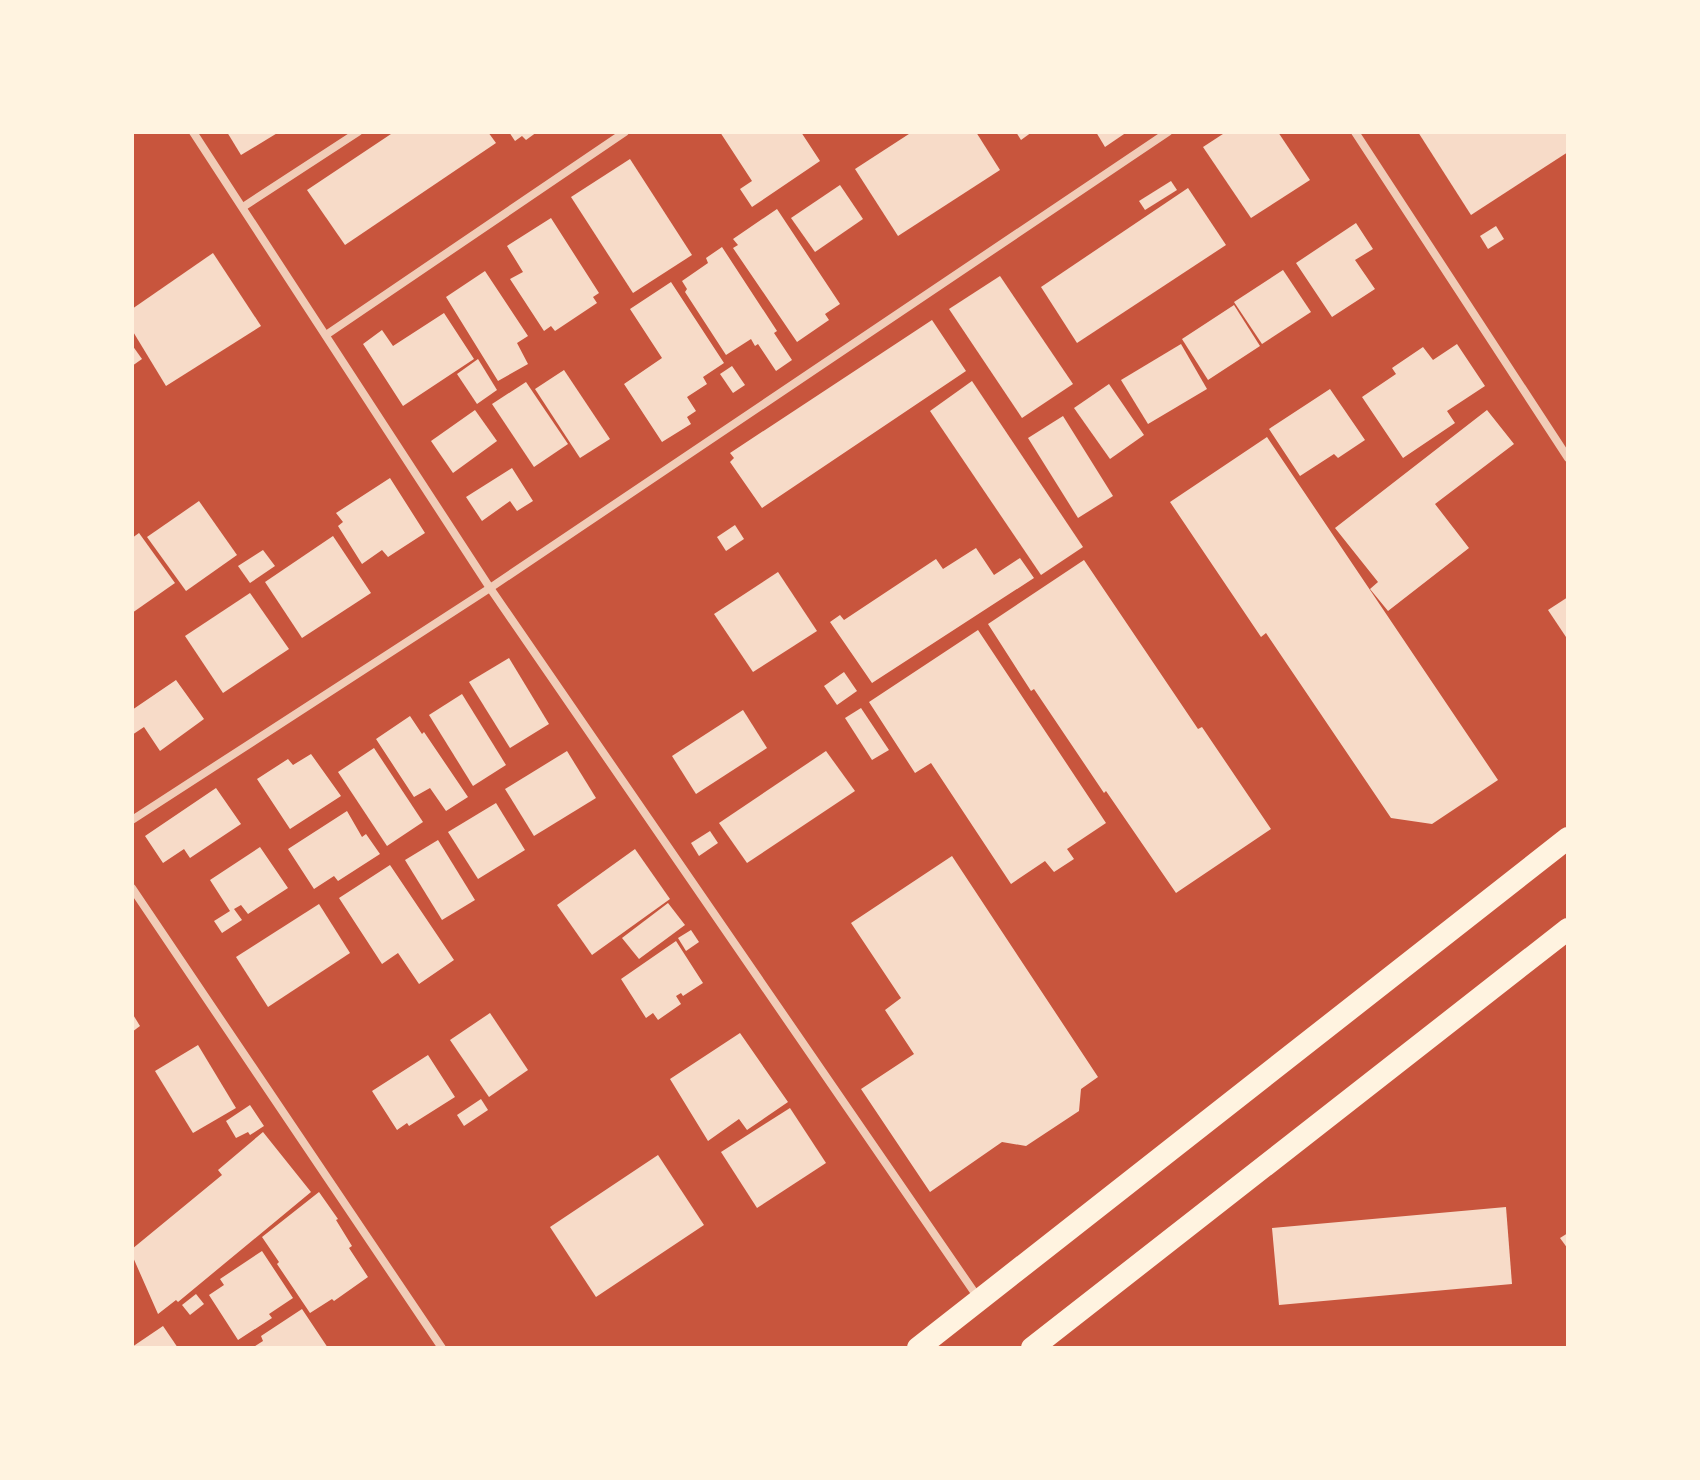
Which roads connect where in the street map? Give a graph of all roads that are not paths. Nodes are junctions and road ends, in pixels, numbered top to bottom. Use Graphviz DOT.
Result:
graph roads {
  1 [pos="193,132"];
  2 [pos="358,132"];
  3 [pos="625,132"];
  4 [pos="1168,132"];
  5 [pos="1355,132"];
  6 [pos="243,207"];
  7 [pos="326,335"];
  8 [pos="1568,458"];
  9 [pos="490,588"];
  10 [pos="132,820"];
  11 [pos="1568,838"];
  12 [pos="132,888"];
  13 [pos="1568,929"];
  14 [pos="979,1300"];
  15 [pos="442,1348"];
  16 [pos="918,1348"];
  17 [pos="1032,1348"];
  1 -- 6 [label="street"];
  2 -- 6 [label="street"];
  3 -- 7 [label="street"];
  4 -- 9 [label="street"];
  5 -- 8 [label="street"];
  6 -- 7 [label="street"];
  7 -- 9 [label="street"];
  9 -- 10 [label="street"];
  9 -- 14 [label="street"];
  11 -- 14 [label="highway"];
  12 -- 15 [label="street"];
  13 -- 17 [label="highway"];
  14 -- 16 [label="highway"];
}
